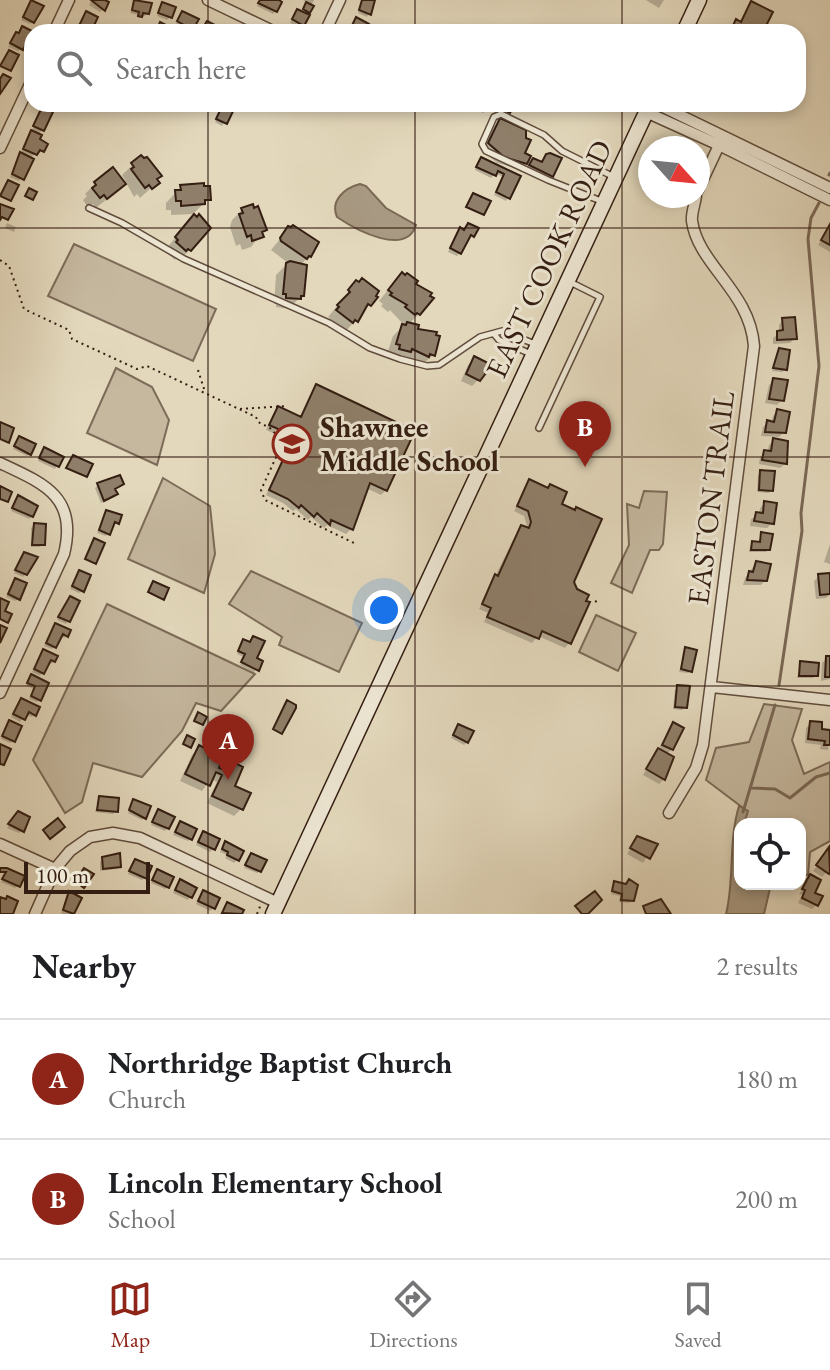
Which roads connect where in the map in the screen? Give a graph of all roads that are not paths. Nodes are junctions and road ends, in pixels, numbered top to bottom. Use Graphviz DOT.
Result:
graph roads {
  1 [pos="69,0"];
  2 [pos="208,0"];
  3 [pos="340,0"];
  4 [pos="699,0"];
  5 [pos="58,24"];
  6 [pos="258,24"];
  7 [pos="329,24"];
  8 [pos="688,24"];
  9 [pos="24,97"];
  10 [pos="648,112"];
  11 [pos="662,112"];
  12 [pos="722,140"];
  13 [pos="0,148"];
  14 [pos="710,165"];
  15 [pos="615,177"];
  16 [pos="830,188"];
  17 [pos="830,200"];
  18 [pos="604,202"];
  19 [pos="89,208"];
  20 [pos="694,208"];
  21 [pos="567,281"];
  22 [pos="494,334"];
  23 [pos="535,350"];
  24 [pos="539,428"];
  25 [pos="0,463"];
  26 [pos="712,687"];
  27 [pos="0,693"];
  28 [pos="830,700"];
  29 [pos="669,813"];
  30 [pos="0,844"];
  31 [pos="55,869"];
  32 [pos="276,908"];
  33 [pos="35,914"];
  1 -- 5 [label="street"];
  2 -- 6 [label="street"];
  3 -- 7 [label="street"];
  4 -- 8 [label="main road"];
  9 -- 13 [label="street"];
  10 -- 15 [label="main road, EAST COOK ROAD"];
  11 -- 12 [label="street"];
  12 -- 14 [label="street"];
  12 -- 16 [label="street"];
  12 -- 17 [label="street"];
  15 -- 18 [label="main road, EAST COOK ROAD"];
  15 -- 18 [label="lane"];
  18 -- 21 [label="main road, EAST COOK ROAD"];
  19 -- 22 [label="lane"];
  20 -- 26 [label="street, EASTON TRAIL"];
  21 -- 23 [label="main road, EAST COOK ROAD"];
  21 -- 24 [label="lane"];
  22 -- 23 [label="lane"];
  22 -- 23 [label="lane"];
  23 -- 32 [label="main road, EAST COOK ROAD"];
  25 -- 27 [label="street"];
  26 -- 28 [label="street"];
  26 -- 29 [label="street, EASTON TRAIL"];
  30 -- 31 [label="street"];
  31 -- 32 [label="street"];
  31 -- 33 [label="street"];
}
